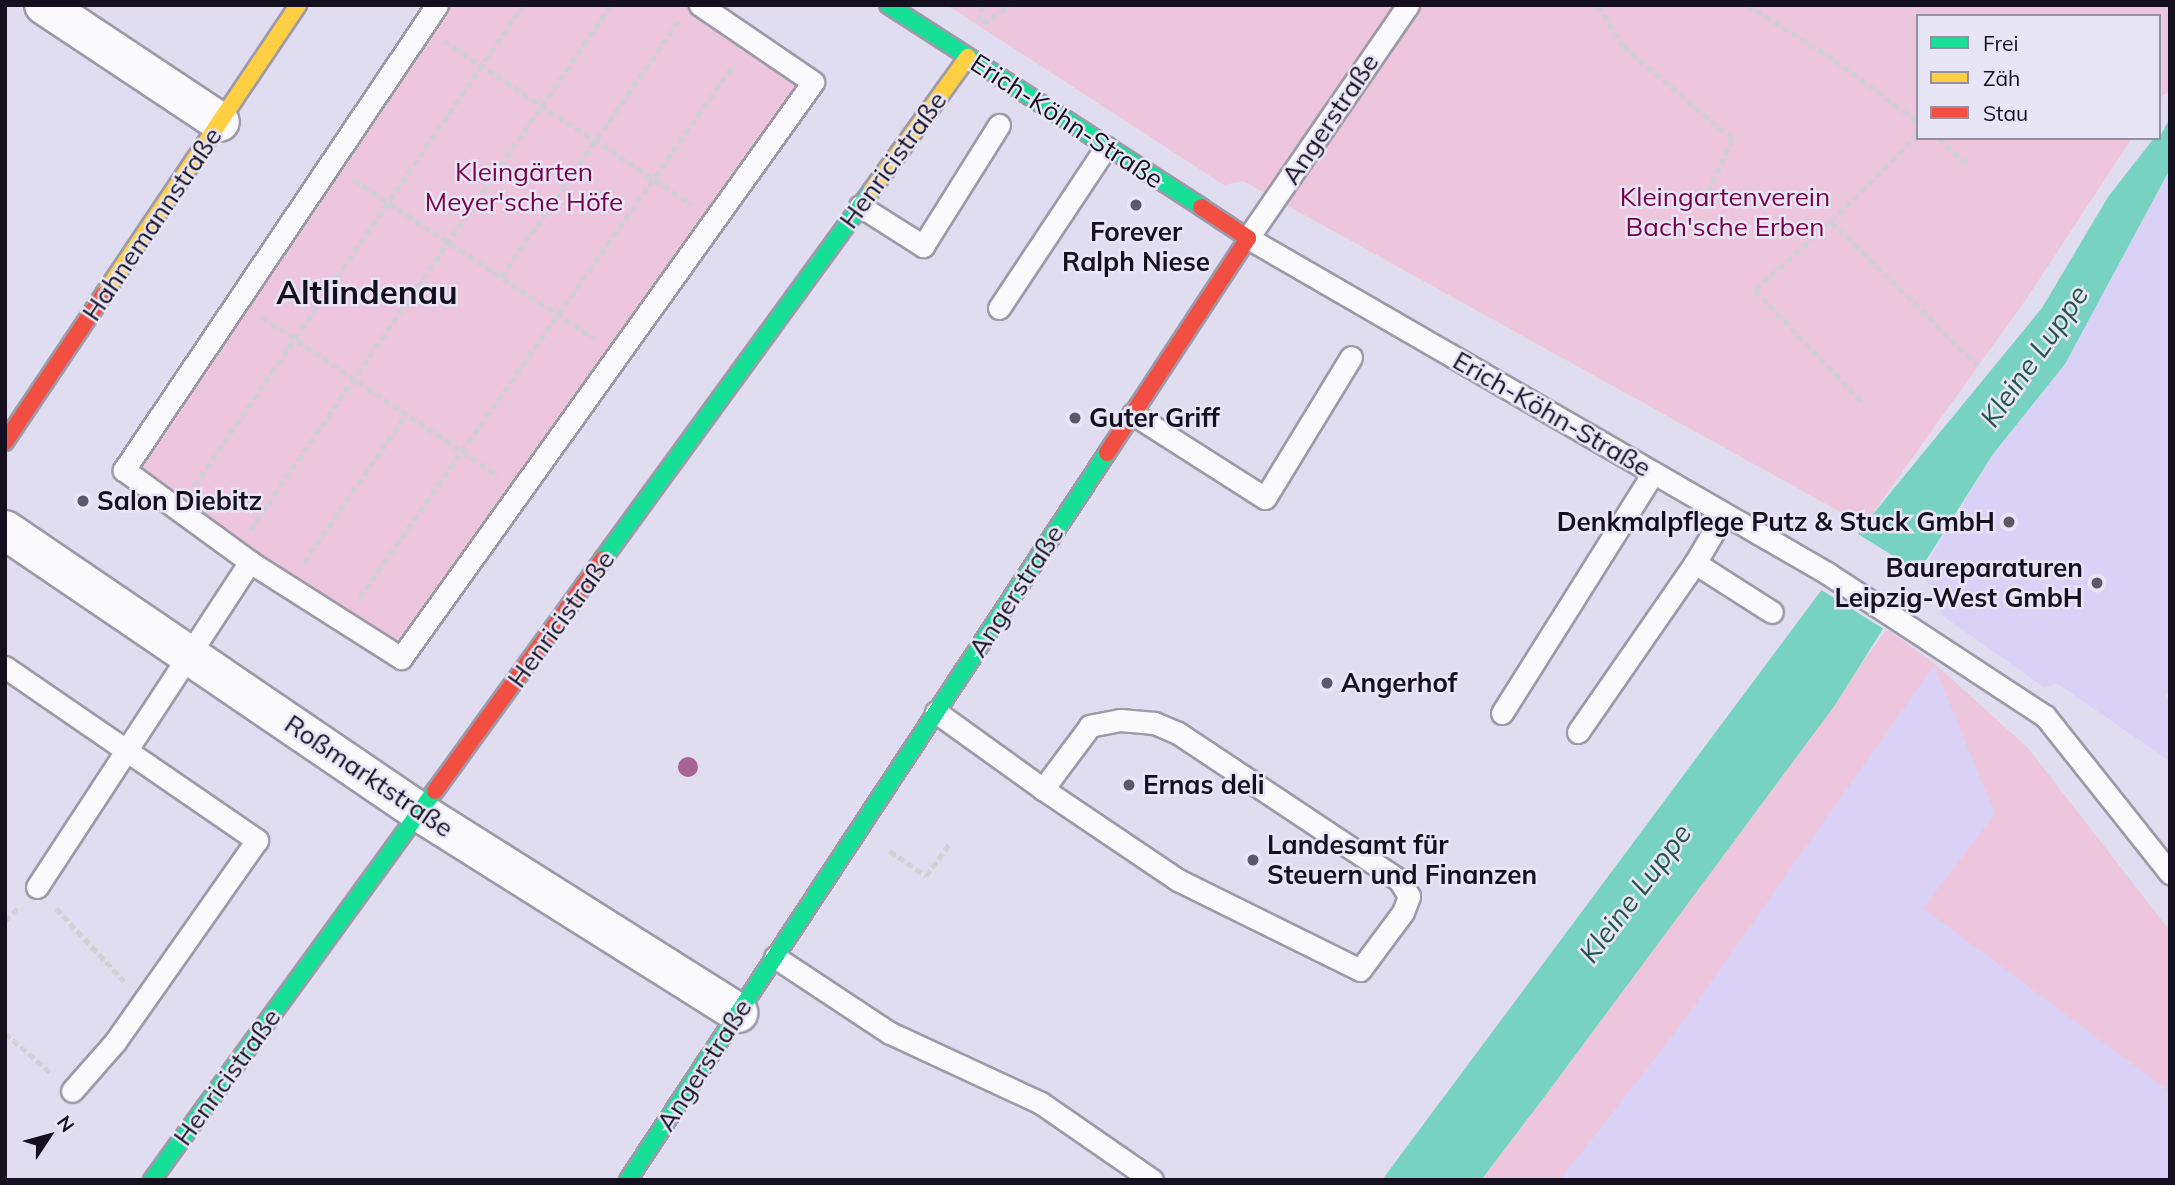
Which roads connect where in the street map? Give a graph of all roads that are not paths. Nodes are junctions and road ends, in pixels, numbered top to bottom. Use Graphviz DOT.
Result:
graph roads {
  1 [pos="44,5"];
  2 [pos="298,5"];
  3 [pos="437,5"];
  4 [pos="888,5"];
  5 [pos="1408,5"];
  6 [pos="691,11"];
  7 [pos="968,57"];
  8 [pos="220,122"];
  9 [pos="999,125"];
  10 [pos="1107,147"];
  11 [pos="860,206"];
  12 [pos="1248,238"];
  13 [pos="999,308"];
  14 [pos="1351,357"];
  15 [pos="1133,414"];
  16 [pos="5,442"];
  17 [pos="1653,473"];
  18 [pos="1724,514"];
  19 [pos="5,530"];
  20 [pos="243,556"];
  21 [pos="1695,563"];
  22 [pos="1772,612"];
  23 [pos="190,656"];
  24 [pos="5,667"];
  25 [pos="936,712"];
  26 [pos="1502,713"];
  27 [pos="1578,732"];
  28 [pos="127,752"];
  29 [pos="1043,789"];
  30 [pos="421,813"];
  31 [pos="2170,873"];
  32 [pos="37,887"];
  33 [pos="775,957"];
  34 [pos="738,1013"];
  35 [pos="72,1091"];
  36 [pos="152,1180"];
  37 [pos="628,1180"];
  38 [pos="1152,1180"];
  1 -- 8 [label="street"];
  2 -- 8 [label="street, Hahnemannstraße"];
  3 -- 20 [label="lane"];
  4 -- 7 [label="street, Erich-Köhn-Straße"];
  5 -- 12 [label="lane, Angerstraße"];
  6 -- 20 [label="lane"];
  7 -- 10 [label="street, Erich-Köhn-Straße"];
  7 -- 11 [label="street, Henricistraße"];
  8 -- 16 [label="street, Hahnemannstraße"];
  9 -- 11 [label="lane"];
  10 -- 12 [label="street, Erich-Köhn-Straße"];
  10 -- 13 [label="lane"];
  11 -- 30 [label="street, Henricistraße"];
  12 -- 15 [label="street, Angerstraße"];
  12 -- 17 [label="lane, Erich-Köhn-Straße"];
  14 -- 15 [label="lane"];
  15 -- 25 [label="street, Angerstraße"];
  17 -- 18 [label="lane, Erich-Köhn-Straße"];
  17 -- 26 [label="lane"];
  18 -- 21 [label="lane"];
  18 -- 31 [label="lane, Erich-Köhn-Straße"];
  19 -- 23 [label="street, Roßmarktstraße"];
  20 -- 23 [label="lane"];
  21 -- 22 [label="lane"];
  21 -- 27 [label="lane"];
  23 -- 28 [label="lane"];
  23 -- 30 [label="street, Roßmarktstraße"];
  24 -- 28 [label="lane"];
  25 -- 29 [label="lane"];
  25 -- 33 [label="street, Angerstraße"];
  28 -- 32 [label="lane"];
  28 -- 35 [label="lane"];
  29 -- 29 [label="lane"];
  30 -- 34 [label="street, Roßmarktstraße"];
  30 -- 36 [label="street, Henricistraße"];
  33 -- 34 [label="street, Angerstraße"];
  33 -- 38 [label="lane"];
  34 -- 37 [label="street, Angerstraße"];
}
